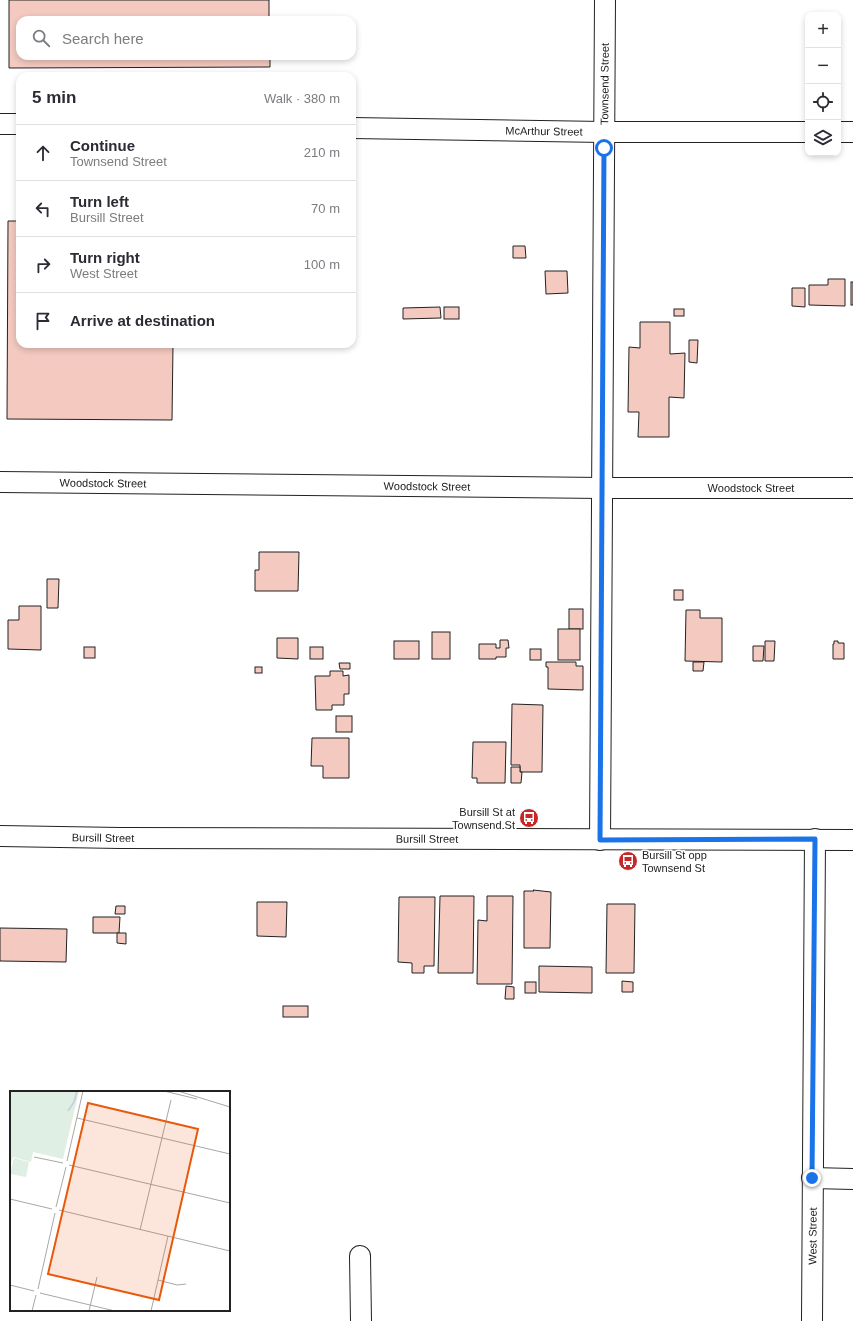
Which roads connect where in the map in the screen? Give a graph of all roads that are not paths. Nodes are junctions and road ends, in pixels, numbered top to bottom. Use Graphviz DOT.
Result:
graph roads {
  1 [pos="605,0"];
  2 [pos="0,124"];
  3 [pos="16,124"];
  4 [pos="356,128"];
  5 [pos="604,132"];
  6 [pos="805,132"];
  7 [pos="841,132"];
  8 [pos="853,132"];
  9 [pos="0,482"];
  10 [pos="602,488"];
  11 [pos="853,488"];
  12 [pos="0,836"];
  13 [pos="815,839"];
  14 [pos="600,840"];
  15 [pos="853,840"];
  16 [pos="812,1178"];
  17 [pos="853,1179"];
  18 [pos="360,1256"];
  19 [pos="361,1321"];
  20 [pos="812,1321"];
  1 -- 5 [label="street, Townsend Street"];
  2 -- 3 [label="street"];
  4 -- 5 [label="street, McArthur Street"];
  5 -- 6 [label="street, McArthur Street"];
  5 -- 10 [label="street, Townsend Street"];
  7 -- 8 [label="street"];
  9 -- 10 [label="street, Woodstock Street"];
  10 -- 11 [label="street, Woodstock Street"];
  10 -- 14 [label="street, Townsend Street"];
  12 -- 14 [label="street, Bursill Street"];
  13 -- 14 [label="street, Bursill Street"];
  13 -- 15 [label="street, Bursill Street"];
  13 -- 16 [label="street, West Street"];
  16 -- 17 [label="street"];
  16 -- 20 [label="street, West Street"];
  18 -- 19 [label="street"];
}
